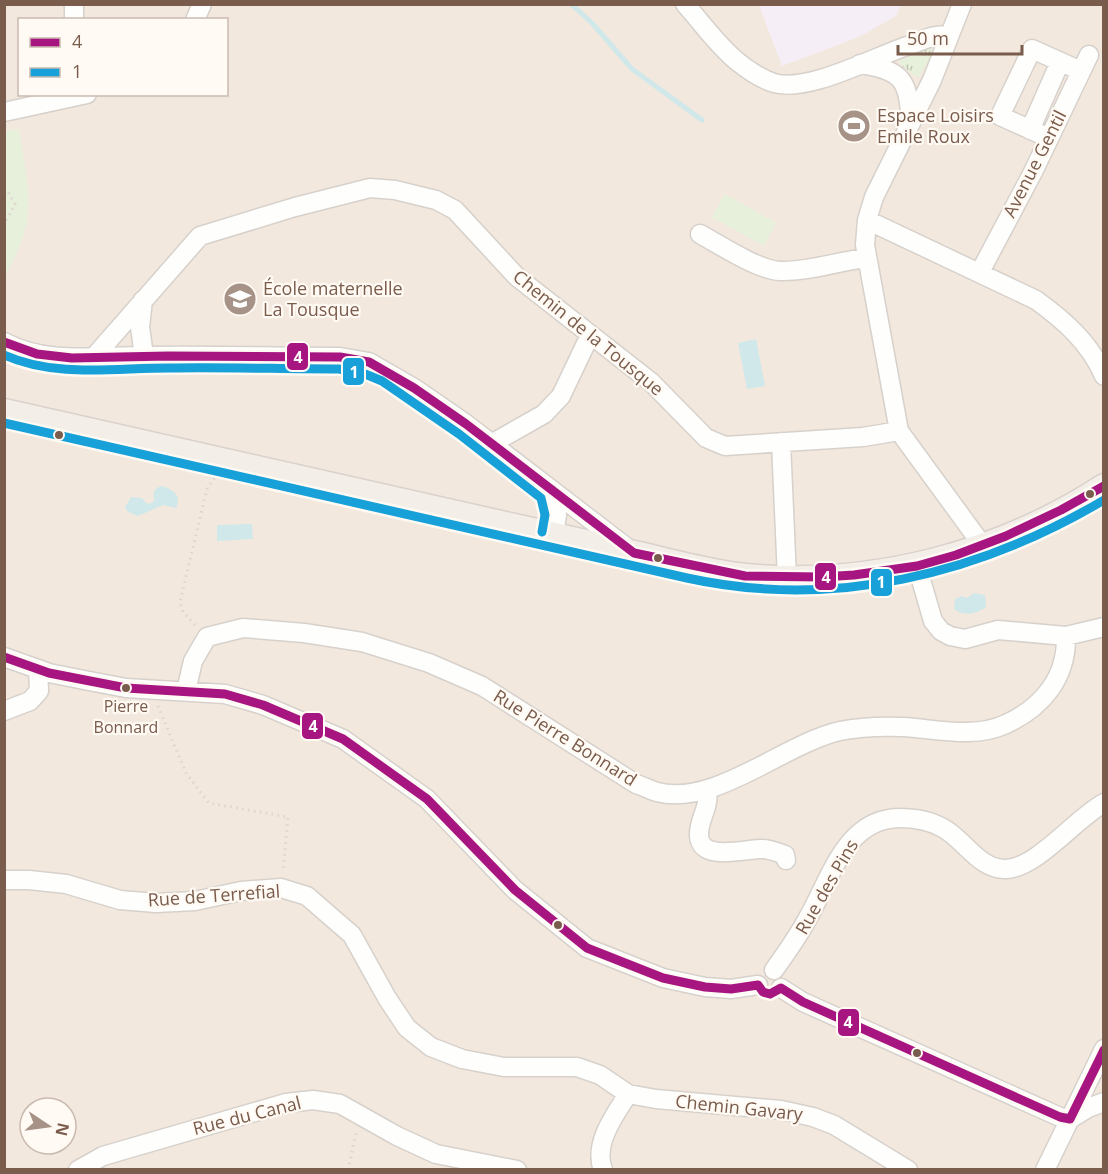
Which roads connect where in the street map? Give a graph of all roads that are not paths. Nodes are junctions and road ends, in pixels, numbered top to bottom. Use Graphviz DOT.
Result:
graph roads {
  1 [pos="202,4"];
  2 [pos="685,4"];
  3 [pos="962,4"];
  4 [pos="196,18"];
  5 [pos="949,37"];
  6 [pos="895,50"];
  7 [pos="1060,62"];
  8 [pos="860,64"];
  9 [pos="891,70"];
  10 [pos="932,80"];
  11 [pos="906,87"];
  12 [pos="76,96"];
  13 [pos="4,112"];
  14 [pos="911,124"];
  15 [pos="1030,130"];
  16 [pos="1049,138"];
  17 [pos="867,220"];
  18 [pos="700,234"];
  19 [pos="867,258"];
  20 [pos="980,272"];
  21 [pos="142,300"];
  22 [pos="590,335"];
  23 [pos="4,342"];
  24 [pos="144,356"];
  25 [pos="94,357"];
  26 [pos="1104,376"];
  27 [pos="4,411"];
  28 [pos="899,431"];
  29 [pos="781,442"];
  30 [pos="491,444"];
  31 [pos="1104,486"];
  32 [pos="552,491"];
  33 [pos="554,534"];
  34 [pos="983,546"];
  35 [pos="634,553"];
  36 [pos="917,566"];
  37 [pos="787,578"];
  38 [pos="1104,627"];
  39 [pos="1066,636"];
  40 [pos="4,657"];
  41 [pos="38,669"];
  42 [pos="186,691"];
  43 [pos="4,711"];
  44 [pos="707,790"];
  45 [pos="1104,802"];
  46 [pos="786,860"];
  47 [pos="4,880"];
  48 [pos="774,970"];
  49 [pos="758,985"];
  50 [pos="781,988"];
  51 [pos="1104,1049"];
  52 [pos="628,1094"];
  53 [pos="1104,1102"];
  54 [pos="1070,1119"];
  55 [pos="78,1170"];
  56 [pos="517,1170"];
  57 [pos="603,1170"];
  58 [pos="908,1170"];
  59 [pos="1045,1170"];
  1 -- 4 [label="street"];
  2 -- 8 [label="street"];
  3 -- 5 [label="street"];
  5 -- 6 [label="street"];
  5 -- 10 [label="street"];
  6 -- 8 [label="street"];
  6 -- 9 [label="street"];
  7 -- 15 [label="street"];
  7 -- 15 [label="street"];
  7 -- 16 [label="street, Avenue Gentil"];
  8 -- 9 [label="street"];
  9 -- 11 [label="street"];
  10 -- 11 [label="street"];
  10 -- 14 [label="street"];
  11 -- 14 [label="street"];
  12 -- 13 [label="street"];
  14 -- 17 [label="street"];
  15 -- 16 [label="street"];
  16 -- 20 [label="street, Avenue Gentil"];
  17 -- 19 [label="street"];
  17 -- 20 [label="street"];
  18 -- 19 [label="street"];
  19 -- 28 [label="street"];
  20 -- 26 [label="street"];
  21 -- 22 [label="street, Chemin de la Tousque"];
  21 -- 24 [label="street"];
  21 -- 25 [label="street, Chemin de la Tousque"];
  22 -- 29 [label="street, Chemin de la Tousque"];
  22 -- 30 [label="street"];
  23 -- 25 [label="street"];
  24 -- 25 [label="street"];
  24 -- 30 [label="street"];
  27 -- 33 [label="main road"];
  28 -- 29 [label="street, Chemin de la Tousque"];
  28 -- 34 [label="street"];
  29 -- 37 [label="street"];
  30 -- 32 [label="street"];
  31 -- 34 [label="main road"];
  32 -- 33 [label="street"];
  32 -- 35 [label="street"];
  33 -- 35 [label="main road"];
  34 -- 36 [label="main road"];
  35 -- 37 [label="main road"];
  36 -- 37 [label="main road"];
  36 -- 39 [label="street"];
  38 -- 39 [label="street"];
  39 -- 44 [label="street, Rue Pierre Bonnard"];
  40 -- 41 [label="street"];
  41 -- 42 [label="street"];
  41 -- 43 [label="street"];
  42 -- 44 [label="street, Rue Pierre Bonnard"];
  42 -- 49 [label="street"];
  44 -- 46 [label="street"];
  45 -- 48 [label="street, Rue des Pins"];
  47 -- 52 [label="street, Rue de Terrefial"];
  48 -- 49 [label="street"];
  48 -- 50 [label="street"];
  49 -- 50 [label="street"];
  50 -- 54 [label="street"];
  51 -- 54 [label="street"];
  52 -- 57 [label="street"];
  52 -- 58 [label="street, Chemin Gavary"];
  53 -- 54 [label="street"];
  54 -- 59 [label="street"];
  55 -- 56 [label="street, Rue du Canal"];
}
